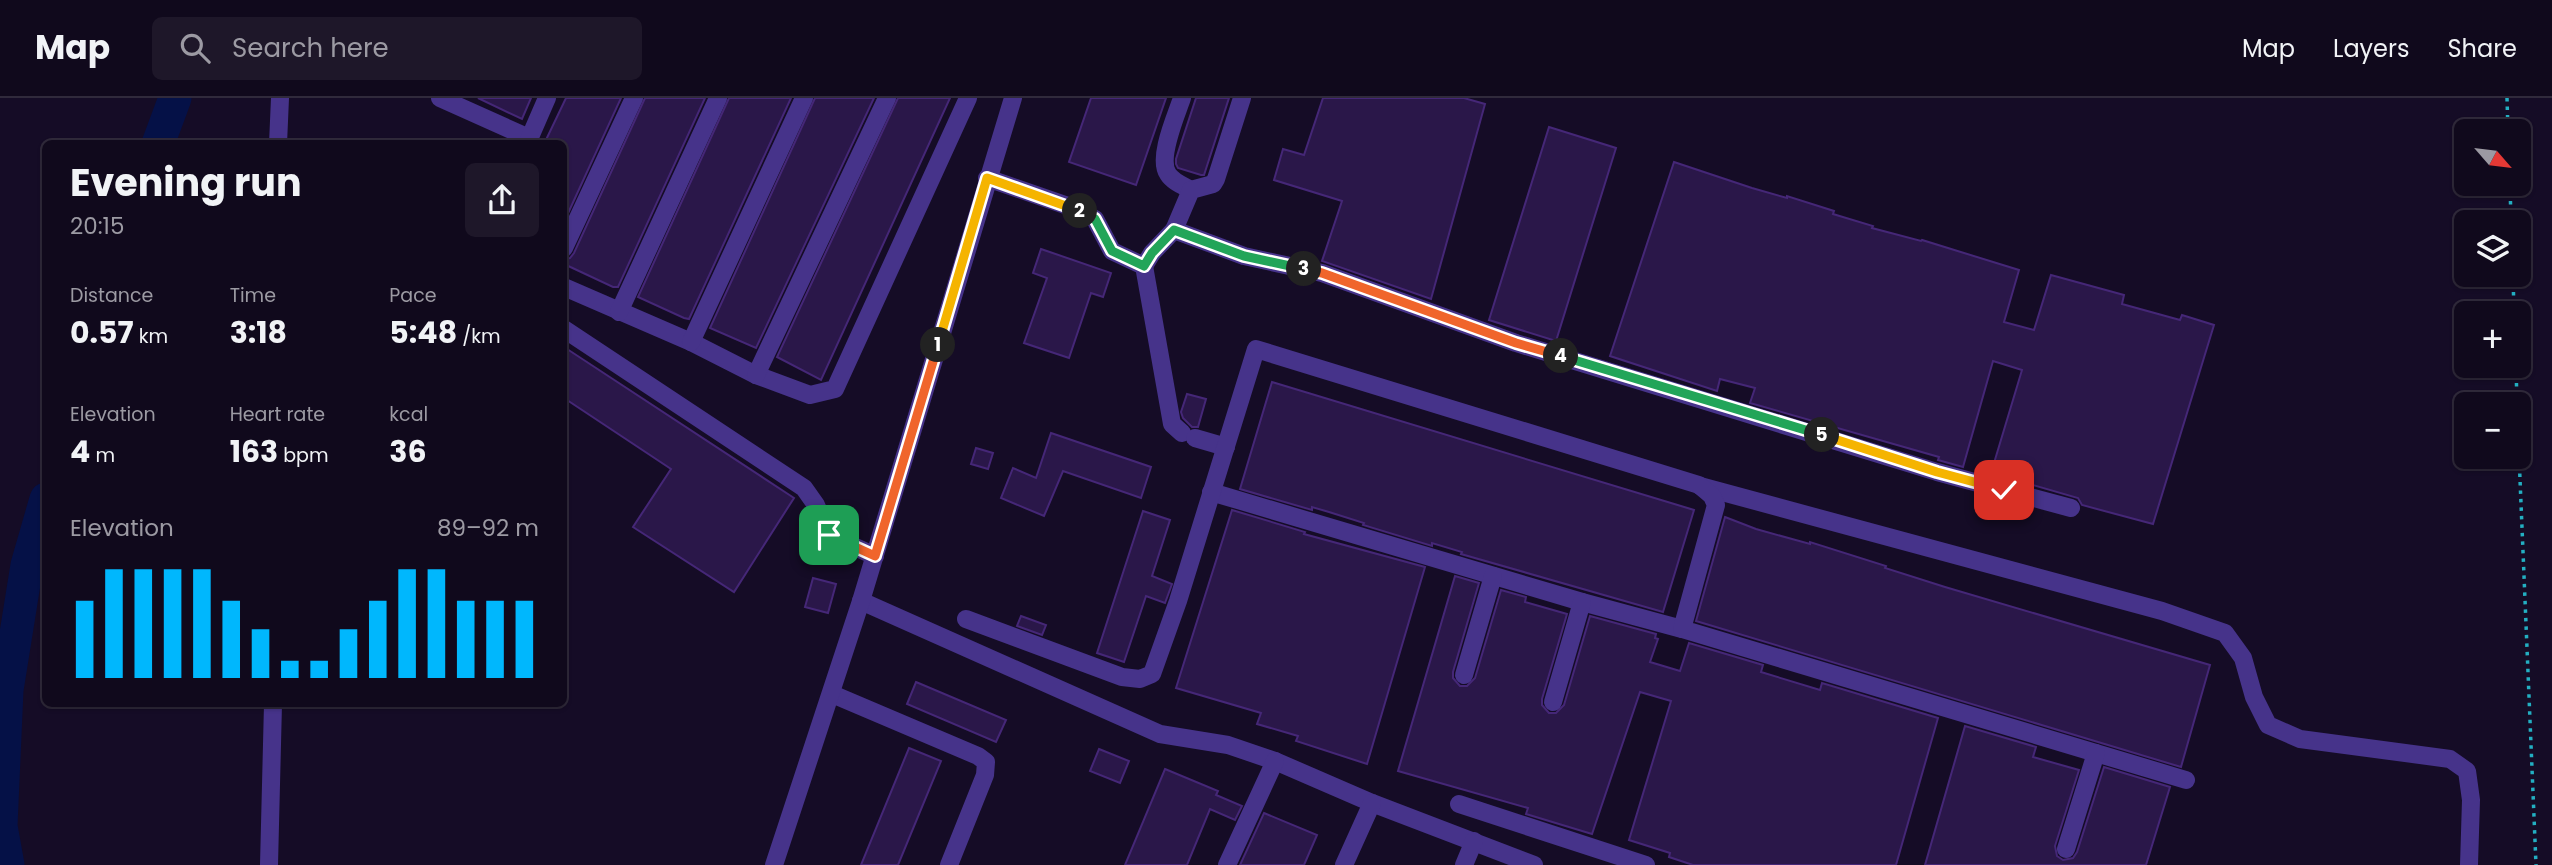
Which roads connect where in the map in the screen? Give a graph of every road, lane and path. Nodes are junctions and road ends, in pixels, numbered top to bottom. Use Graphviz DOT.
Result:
graph roads {
  1 [pos="280,98"];
  2 [pos="440,98"];
  3 [pos="547,98"];
  4 [pos="634,98"];
  5 [pos="718,98"];
  6 [pos="804,98"];
  7 [pos="887,98"];
  8 [pos="968,98"];
  9 [pos="1013,98"];
  10 [pos="1182,98"];
  11 [pos="1242,98"];
  12 [pos="2507,98"];
  13 [pos="2508,119"];
  14 [pos="278,140"];
  15 [pos="526,140"];
  16 [pos="528,140"];
  17 [pos="987,178"];
  18 [pos="1191,190"];
  19 [pos="1174,230"];
  20 [pos="567,242"];
  21 [pos="1144,266"];
  22 [pos="567,288"];
  23 [pos="619,312"];
  24 [pos="567,331"];
  25 [pos="691,342"];
  26 [pos="756,375"];
  27 [pos="1226,447"];
  28 [pos="2520,469"];
  29 [pos="1699,485"];
  30 [pos="1211,492"];
  31 [pos="2071,508"];
  32 [pos="875,556"];
  33 [pos="1493,576"];
  34 [pos="861,601"];
  35 [pos="1582,602"];
  36 [pos="966,619"];
  37 [pos="1682,629"];
  38 [pos="1464,675"];
  39 [pos="832,694"];
  40 [pos="1553,702"];
  41 [pos="273,707"];
  42 [pos="2096,753"];
  43 [pos="1275,761"];
  44 [pos="2186,780"];
  45 [pos="1372,803"];
  46 [pos="1459,804"];
  47 [pos="1474,841"];
  48 [pos="2066,849"];
  49 [pos="269,865"];
  50 [pos="774,865"];
  51 [pos="949,865"];
  52 [pos="1227,865"];
  53 [pos="1344,865"];
  54 [pos="1464,865"];
  55 [pos="1534,865"];
  56 [pos="1646,865"];
  57 [pos="2469,865"];
  58 [pos="2536,865"];
  1 -- 14 [label="street"];
  2 -- 15 [label="street"];
  3 -- 16 [label="street"];
  4 -- 20 [label="street"];
  5 -- 23 [label="street"];
  6 -- 25 [label="street"];
  7 -- 26 [label="street"];
  8 -- 26 [label="street"];
  9 -- 17 [label="street"];
  10 -- 18 [label="street"];
  11 -- 18 [label="street"];
  12 -- 13 [label="path"];
  17 -- 21 [label="street"];
  17 -- 32 [label="street"];
  18 -- 19 [label="street"];
  19 -- 21 [label="street"];
  19 -- 31 [label="street"];
  21 -- 27 [label="street"];
  22 -- 23 [label="street"];
  23 -- 25 [label="street"];
  24 -- 32 [label="street"];
  25 -- 26 [label="street"];
  27 -- 29 [label="street"];
  27 -- 30 [label="street"];
  28 -- 58 [label="path"];
  29 -- 37 [label="street"];
  29 -- 57 [label="street"];
  30 -- 33 [label="street"];
  30 -- 36 [label="street"];
  32 -- 34 [label="street"];
  33 -- 35 [label="street"];
  33 -- 38 [label="street"];
  34 -- 39 [label="street"];
  34 -- 43 [label="street"];
  35 -- 37 [label="street"];
  35 -- 40 [label="street"];
  37 -- 42 [label="street"];
  39 -- 50 [label="street"];
  39 -- 51 [label="street"];
  41 -- 49 [label="street"];
  42 -- 44 [label="street"];
  42 -- 48 [label="street"];
  43 -- 45 [label="street"];
  43 -- 52 [label="street"];
  45 -- 47 [label="street"];
  45 -- 53 [label="street"];
  46 -- 56 [label="street"];
  47 -- 54 [label="street"];
  47 -- 55 [label="street"];
}
